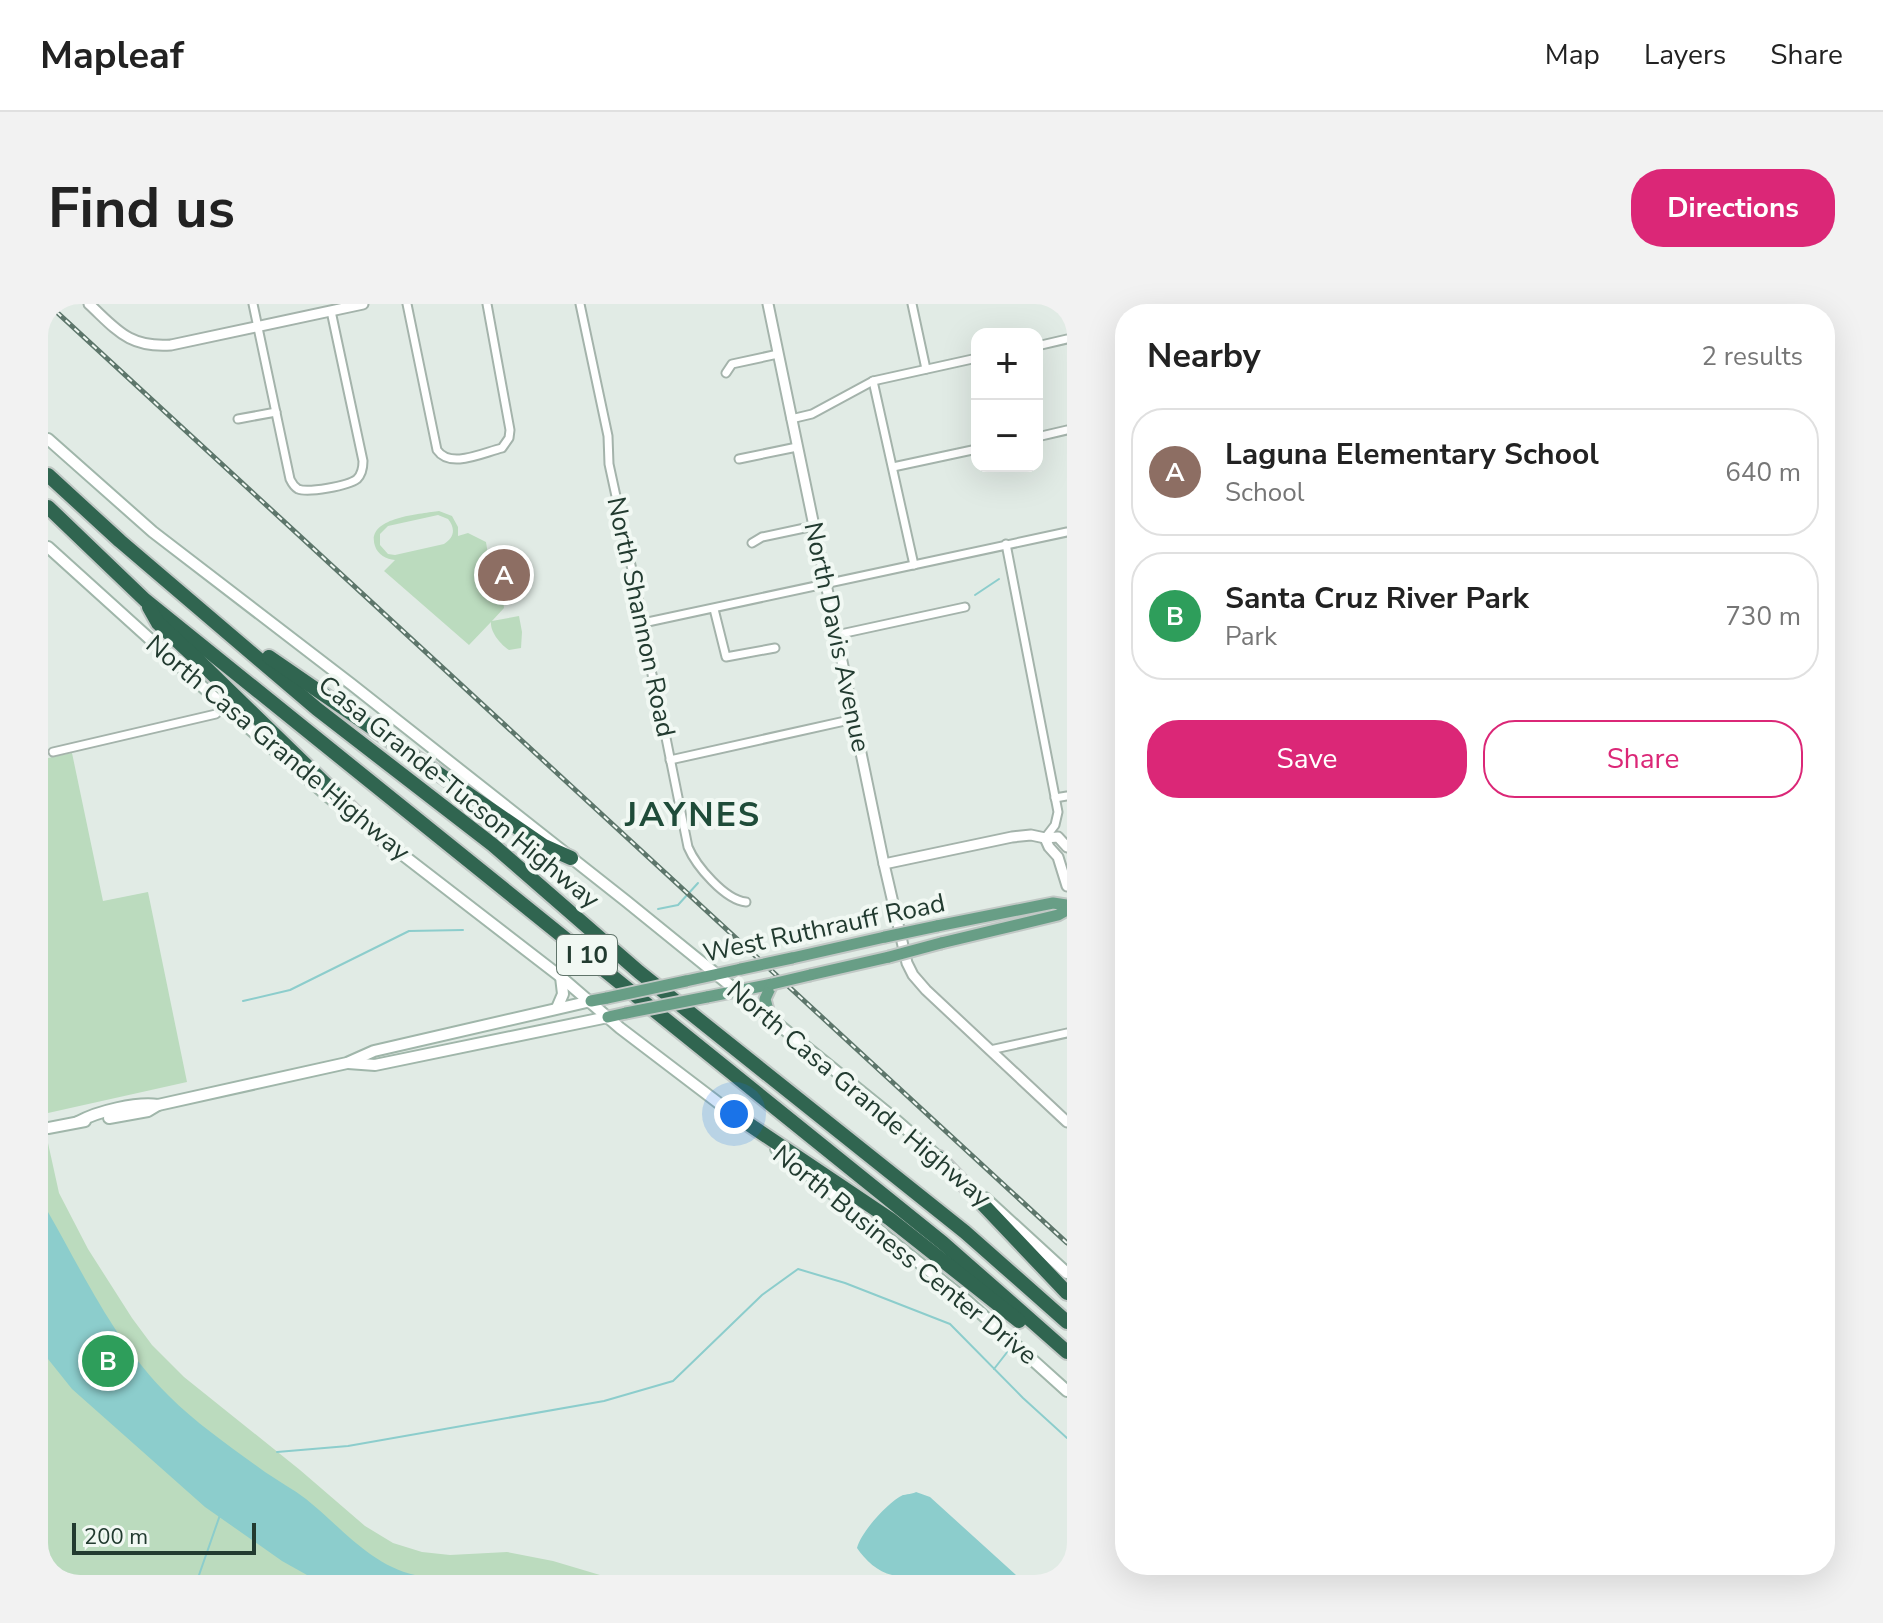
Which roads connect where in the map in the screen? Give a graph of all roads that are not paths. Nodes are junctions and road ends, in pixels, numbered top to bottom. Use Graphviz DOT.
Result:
graph roads {
  1 [pos="89,304"];
  2 [pos="253,304"];
  3 [pos="363,304"];
  4 [pos="407,304"];
  5 [pos="487,304"];
  6 [pos="580,304"];
  7 [pos="768,304"];
  8 [pos="912,304"];
  9 [pos="331,311"];
  10 [pos="258,326"];
  11 [pos="1067,339"];
  12 [pos="1043,345"];
  13 [pos="778,354"];
  14 [pos="971,359"];
  15 [pos="926,369"];
  16 [pos="726,373"];
  17 [pos="873,381"];
  18 [pos="276,412"];
  19 [pos="238,419"];
  20 [pos="791,419"];
  21 [pos="1067,430"];
  22 [pos="1043,436"];
  23 [pos="48,439"];
  24 [pos="797,447"];
  25 [pos="971,450"];
  26 [pos="739,459"];
  27 [pos="893,467"];
  28 [pos="48,475"];
  29 [pos="48,507"];
  30 [pos="814,526"];
  31 [pos="1067,532"];
  32 [pos="752,543"];
  33 [pos="1006,544"];
  34 [pos="48,547"];
  35 [pos="914,565"];
  36 [pos="826,584"];
  37 [pos="145,600"];
  38 [pos="965,607"];
  39 [pos="714,609"];
  40 [pos="215,622"];
  41 [pos="643,623"];
  42 [pos="836,635"];
  43 [pos="775,648"];
  44 [pos="223,706"];
  45 [pos="854,719"];
  46 [pos="53,752"];
  47 [pos="670,760"];
  48 [pos="1067,796"];
  49 [pos="1055,798"];
  50 [pos="381,838"];
  51 [pos="1045,838"];
  52 [pos="1067,847"];
  53 [pos="571,858"];
  54 [pos="884,864"];
  55 [pos="1067,886"];
  56 [pos="746,902"];
  57 [pos="1067,907"];
  58 [pos="716,974"];
  59 [pos="561,977"];
  60 [pos="769,986"];
  61 [pos="736,992"];
  62 [pos="591,1001"];
  63 [pos="557,1008"];
  64 [pos="608,1017"];
  65 [pos="770,1018"];
  66 [pos="1067,1033"];
  67 [pos="990,1050"];
  68 [pos="347,1063"];
  69 [pos="729,1111"];
  70 [pos="1067,1122"];
  71 [pos="48,1128"];
  72 [pos="939,1158"];
  73 [pos="1067,1273"];
  74 [pos="1067,1293"];
  75 [pos="1067,1322"];
  76 [pos="1067,1352"];
  77 [pos="1067,1358"];
  78 [pos="1067,1391"];
  1 -- 10 [label="street"];
  2 -- 10 [label="street"];
  3 -- 9 [label="street"];
  4 -- 5 [label="street"];
  6 -- 41 [label="street, North Shannon Road"];
  7 -- 13 [label="street, North Davis Avenue"];
  8 -- 15 [label="street"];
  9 -- 10 [label="street"];
  9 -- 18 [label="street"];
  10 -- 18 [label="street"];
  11 -- 12 [label="street"];
  13 -- 16 [label="street"];
  13 -- 20 [label="street, North Davis Avenue"];
  14 -- 15 [label="street"];
  15 -- 17 [label="street"];
  17 -- 20 [label="street"];
  17 -- 27 [label="street"];
  18 -- 19 [label="street"];
  20 -- 24 [label="street, North Davis Avenue"];
  21 -- 22 [label="street"];
  23 -- 53 [label="main road, North Casa Grande Highway"];
  24 -- 26 [label="street"];
  24 -- 30 [label="street, North Davis Avenue"];
  25 -- 27 [label="street"];
  27 -- 35 [label="street"];
  28 -- 40 [label="highway, Casa Grande-Tucson Highway / I 10"];
  29 -- 37 [label="highway, Casa Grande-Tucson Highway / I 10"];
  30 -- 32 [label="street"];
  30 -- 36 [label="street, North Davis Avenue"];
  31 -- 33 [label="street"];
  33 -- 35 [label="street"];
  33 -- 49 [label="street"];
  34 -- 44 [label="main road, North Casa Grande Highway"];
  35 -- 36 [label="street"];
  36 -- 39 [label="street"];
  36 -- 42 [label="street, North Davis Avenue"];
  37 -- 50 [label="highway"];
  37 -- 76 [label="highway, Casa Grande-Tucson Highway / I 10"];
  38 -- 42 [label="street"];
  39 -- 41 [label="street"];
  39 -- 43 [label="street"];
  40 -- 53 [label="highway"];
  40 -- 75 [label="highway, Casa Grande-Tucson Highway / I 10"];
  41 -- 47 [label="street, North Shannon Road"];
  42 -- 45 [label="street, North Davis Avenue"];
  44 -- 46 [label="street"];
  44 -- 50 [label="main road, North Casa Grande Highway"];
  45 -- 47 [label="street"];
  45 -- 54 [label="street, North Davis Avenue"];
  47 -- 56 [label="street, North Shannon Road"];
  48 -- 49 [label="street"];
  49 -- 51 [label="street"];
  50 -- 59 [label="main road, North Casa Grande Highway"];
  51 -- 52 [label="street"];
  51 -- 54 [label="street"];
  51 -- 55 [label="street"];
  53 -- 58 [label="main road, North Casa Grande Highway"];
  54 -- 67 [label="street, North Davis Avenue"];
  57 -- 58 [label="main road, West Ruthrauff Road, bridge"];
  57 -- 60 [label="main road, West Ruthrauff Road, bridge"];
  58 -- 61 [label="main road, North Casa Grande Highway"];
  58 -- 62 [label="main road, West Ruthrauff Road, bridge"];
  59 -- 62 [label="main road, North Casa Grande Highway"];
  59 -- 63 [label="main road"];
  60 -- 61 [label="main road, West Ruthrauff Road"];
  60 -- 65 [label="main road"];
  61 -- 64 [label="main road, West Ruthrauff Road, bridge"];
  61 -- 65 [label="main road, North Casa Grande Highway"];
  62 -- 63 [label="main road"];
  62 -- 64 [label="main road, North Business Center Drive"];
  63 -- 68 [label="main road"];
  64 -- 68 [label="main road"];
  64 -- 69 [label="main road, North Business Center Drive"];
  65 -- 72 [label="main road, North Casa Grande Highway"];
  66 -- 67 [label="street"];
  67 -- 70 [label="street"];
  68 -- 71 [label="main road"];
  69 -- 77 [label="highway"];
  69 -- 78 [label="main road, North Business Center Drive"];
  72 -- 73 [label="main road, North Casa Grande Highway"];
  72 -- 74 [label="highway"];
}
